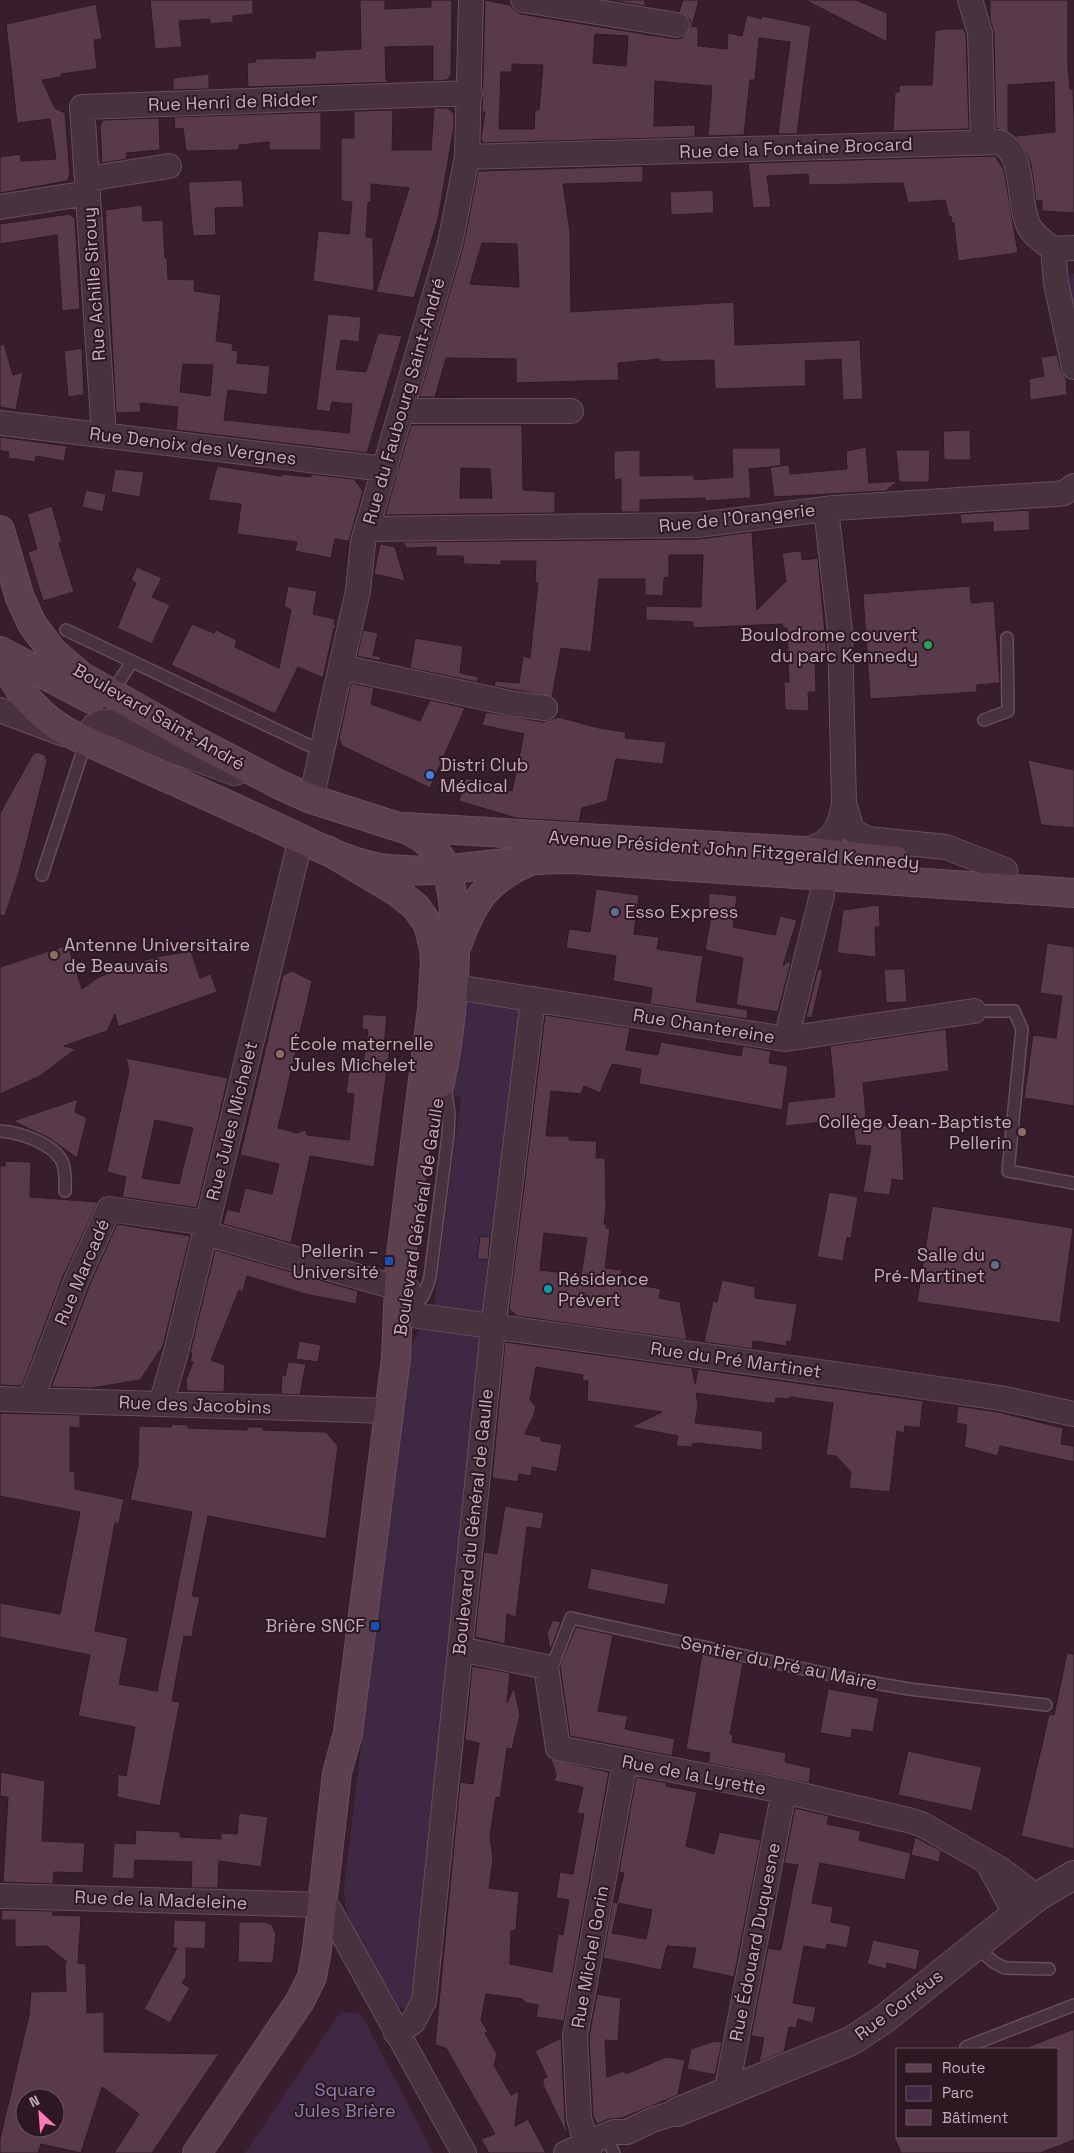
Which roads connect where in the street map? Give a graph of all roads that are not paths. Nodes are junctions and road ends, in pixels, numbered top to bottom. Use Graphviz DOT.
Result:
graph roads {
  1 [pos="471,0"];
  2 [pos="522,0"];
  3 [pos="970,0"];
  4 [pos="677,25"];
  5 [pos="470,93"];
  6 [pos="983,143"];
  7 [pos="467,157"];
  8 [pos="169,166"];
  9 [pos="88,186"];
  10 [pos="0,207"];
  11 [pos="1063,248"];
  12 [pos="1074,367"];
  13 [pos="402,411"];
  14 [pos="571,411"];
  15 [pos="0,423"];
  16 [pos="104,434"];
  17 [pos="385,469"];
  18 [pos="1074,486"];
  19 [pos="826,509"];
  20 [pos="367,529"];
  21 [pos="0,530"];
  22 [pos="32,624"];
  23 [pos="66,630"];
  24 [pos="1007,638"];
  25 [pos="6,662"];
  26 [pos="131,663"];
  27 [pos="341,667"];
  28 [pos="111,694"];
  29 [pos="545,708"];
  30 [pos="0,710"];
  31 [pos="984,720"];
  32 [pos="192,739"];
  33 [pos="86,741"];
  34 [pos="322,752"];
  35 [pos="280,785"];
  36 [pos="311,799"];
  37 [pos="844,803"];
  38 [pos="394,825"];
  39 [pos="301,838"];
  40 [pos="327,850"];
  41 [pos="802,851"];
  42 [pos="534,859"];
  43 [pos="445,868"];
  44 [pos="1005,870"];
  45 [pos="42,875"];
  46 [pos="1074,875"];
  47 [pos="1074,893"];
  48 [pos="822,895"];
  49 [pos="454,954"];
  50 [pos="444,985"];
  51 [pos="533,999"];
  52 [pos="974,1011"];
  53 [pos="786,1038"];
  54 [pos="0,1131"];
  55 [pos="1074,1183"];
  56 [pos="65,1191"];
  57 [pos="206,1228"];
  58 [pos="403,1301"];
  59 [pos="494,1325"];
  60 [pos="0,1399"];
  61 [pos="31,1400"];
  62 [pos="161,1404"];
  63 [pos="389,1410"];
  64 [pos="1074,1414"];
  65 [pos="460,1649"];
  66 [pos="546,1668"];
  67 [pos="1046,1705"];
  68 [pos="625,1762"];
  69 [pos="784,1791"];
  70 [pos="987,1862"];
  71 [pos="1074,1875"];
  72 [pos="0,1896"];
  73 [pos="1037,1897"];
  74 [pos="329,1913"];
  75 [pos="1015,1914"];
  76 [pos="974,1946"];
  77 [pos="325,1950"];
  78 [pos="1049,1969"];
  79 [pos="363,1972"];
  80 [pos="1074,2005"];
  81 [pos="396,2033"];
  82 [pos="966,2047"];
  83 [pos="726,2093"];
  84 [pos="677,2112"];
  85 [pos="599,2147"];
  86 [pos="197,2153"];
  87 [pos="217,2153"];
  88 [pos="464,2153"];
  1 -- 5 [label="street, Rue du Faubourg Saint-André"];
  2 -- 4 [label="street"];
  3 -- 6 [label="street"];
  5 -- 7 [label="street, Rue du Faubourg Saint-André"];
  5 -- 9 [label="street, Rue Henri de Ridder"];
  6 -- 7 [label="street, Rue de la Fontaine Brocard"];
  6 -- 11 [label="street, Rue de la Fontaine Brocard"];
  7 -- 13 [label="street, Rue du Faubourg Saint-André"];
  8 -- 9 [label="street"];
  9 -- 10 [label="street, Rue Achille Sirouy"];
  9 -- 16 [label="street, Rue Achille Sirouy"];
  11 -- 12 [label="street"];
  13 -- 14 [label="street"];
  13 -- 17 [label="street, Rue du Faubourg Saint-André"];
  15 -- 16 [label="street, Rue Denoix des Vergnes"];
  16 -- 17 [label="street, Rue Denoix des Vergnes"];
  17 -- 20 [label="street, Rue du Faubourg Saint-André"];
  18 -- 19 [label="street, Rue de l'Orangerie"];
  19 -- 20 [label="street, Rue de l'Orangerie"];
  19 -- 37 [label="street"];
  20 -- 27 [label="street, Rue du Faubourg Saint-André"];
  21 -- 22 [label="main road, Boulevard Saint-André"];
  22 -- 25 [label="main road"];
  22 -- 28 [label="main road, Boulevard Saint-André"];
  23 -- 26 [label="lane"];
  24 -- 31 [label="lane"];
  25 -- 32 [label="main road"];
  25 -- 33 [label="main road"];
  26 -- 28 [label="lane"];
  26 -- 34 [label="lane"];
  27 -- 29 [label="street"];
  27 -- 34 [label="street, Rue du Faubourg Saint-André"];
  28 -- 32 [label="main road, Boulevard Saint-André"];
  30 -- 33 [label="street"];
  32 -- 35 [label="main road, Boulevard Saint-André"];
  33 -- 35 [label="street"];
  33 -- 39 [label="main road"];
  33 -- 45 [label="lane"];
  34 -- 36 [label="street, Rue du Faubourg Saint-André"];
  35 -- 36 [label="main road, Boulevard Saint-André"];
  36 -- 38 [label="main road, Boulevard Saint-André"];
  36 -- 39 [label="main road"];
  37 -- 41 [label="street"];
  37 -- 44 [label="street"];
  38 -- 41 [label="main road, Avenue Président John Fitzgerald Kennedy"];
  38 -- 43 [label="main road"];
  39 -- 40 [label="main road"];
  39 -- 57 [label="street, Rue Jules Michelet"];
  40 -- 43 [label="main road"];
  40 -- 50 [label="main road"];
  41 -- 44 [label="main road, Avenue Président John Fitzgerald Kennedy"];
  42 -- 43 [label="main road, Avenue Président John Fitzgerald Kennedy"];
  42 -- 47 [label="main road, Avenue Président John Fitzgerald Kennedy"];
  42 -- 49 [label="main road"];
  43 -- 49 [label="main road, Boulevard Général de Gaulle"];
  44 -- 46 [label="main road, Avenue Président John Fitzgerald Kennedy"];
  48 -- 53 [label="street"];
  49 -- 50 [label="main road, Boulevard Général de Gaulle"];
  50 -- 51 [label="street, Rue Chantereine"];
  50 -- 58 [label="main road"];
  50 -- 58 [label="main road, Boulevard Général de Gaulle"];
  51 -- 53 [label="street, Rue Chantereine"];
  51 -- 59 [label="street, Boulevard du Général de Gaulle"];
  52 -- 53 [label="street, Rue Chantereine"];
  52 -- 55 [label="lane"];
  54 -- 56 [label="lane"];
  57 -- 58 [label="street, Rue Marcadé"];
  57 -- 61 [label="street, Rue Marcadé"];
  57 -- 62 [label="street, Rue Jules Michelet"];
  58 -- 59 [label="street, Rue du Pré Martinet"];
  58 -- 63 [label="main road, Boulevard Général de Gaulle"];
  59 -- 64 [label="street, Rue du Pré Martinet"];
  59 -- 65 [label="street, Boulevard du Général de Gaulle"];
  60 -- 61 [label="street, Rue des Jacobins"];
  61 -- 62 [label="street, Rue des Jacobins"];
  62 -- 63 [label="street, Rue des Jacobins"];
  63 -- 74 [label="main road"];
  65 -- 66 [label="street"];
  65 -- 81 [label="street, Boulevard du Général de Gaulle"];
  66 -- 67 [label="lane, Sentier du Pré au Maire"];
  66 -- 68 [label="street, Rue de la Lyrette"];
  68 -- 69 [label="street, Rue de la Lyrette"];
  68 -- 85 [label="street, Rue Michel Gorin"];
  69 -- 70 [label="street, Rue de la Lyrette"];
  69 -- 83 [label="street, Rue Édouard Duquesne"];
  70 -- 73 [label="street, Rue de la Lyrette"];
  70 -- 75 [label="street, Rue de la Lyrette"];
  71 -- 73 [label="street, Rue Corréus"];
  72 -- 74 [label="street, Rue de la Madeleine"];
  73 -- 75 [label="street, Rue Corréus"];
  74 -- 77 [label="main road"];
  74 -- 79 [label="street"];
  75 -- 76 [label="street, Rue Corréus"];
  76 -- 78 [label="lane"];
  76 -- 83 [label="street, Rue Corréus"];
  77 -- 79 [label="street"];
  77 -- 86 [label="main road"];
  77 -- 87 [label="main road"];
  79 -- 81 [label="street"];
  80 -- 82 [label="lane"];
  81 -- 88 [label="street"];
  83 -- 84 [label="street, Rue Corréus"];
  84 -- 85 [label="street, Rue Corréus"];
}
